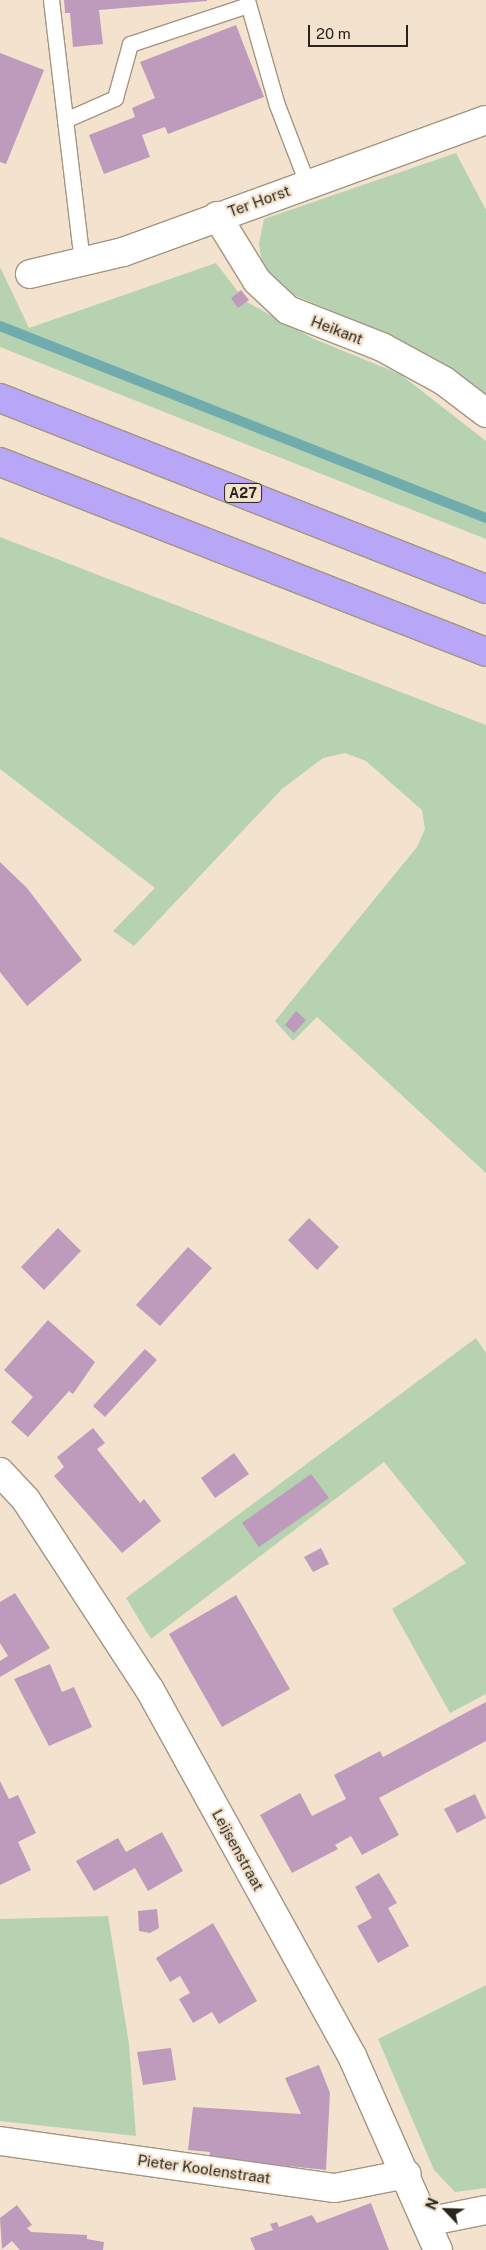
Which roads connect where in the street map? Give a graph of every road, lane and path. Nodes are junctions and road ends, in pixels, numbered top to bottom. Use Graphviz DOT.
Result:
graph roads {
  1 [pos="51,0"];
  2 [pos="248,3"];
  3 [pos="65,120"];
  4 [pos="486,120"];
  5 [pos="307,183"];
  6 [pos="217,216"];
  7 [pos="82,262"];
  8 [pos="30,274"];
  9 [pos="0,398"];
  10 [pos="486,413"];
  11 [pos="0,462"];
  12 [pos="0,469"];
  13 [pos="46,480"];
  14 [pos="486,589"];
  15 [pos="486,652"];
  16 [pos="0,1472"];
  17 [pos="0,2141"];
  18 [pos="407,2174"];
  19 [pos="486,2210"];
  20 [pos="426,2222"];
  21 [pos="438,2250"];
  1 -- 3 [label="lane"];
  2 -- 3 [label="lane"];
  2 -- 5 [label="lane"];
  3 -- 7 [label="lane"];
  4 -- 5 [label="street, Ter Horst"];
  5 -- 6 [label="street, Ter Horst"];
  6 -- 7 [label="street, Ter Horst"];
  6 -- 10 [label="street, Heikant"];
  7 -- 8 [label="street, Ter Horst"];
  9 -- 14 [label="highway, A27"];
  11 -- 13 [label="highway"];
  12 -- 13 [label="highway"];
  13 -- 15 [label="highway"];
  16 -- 18 [label="street, Leijsenstraat"];
  17 -- 18 [label="street, Pieter Koolenstraat"];
  18 -- 20 [label="street, Leijsenstraat"];
  19 -- 20 [label="street"];
  20 -- 21 [label="street, Leijsenstraat"];
}
